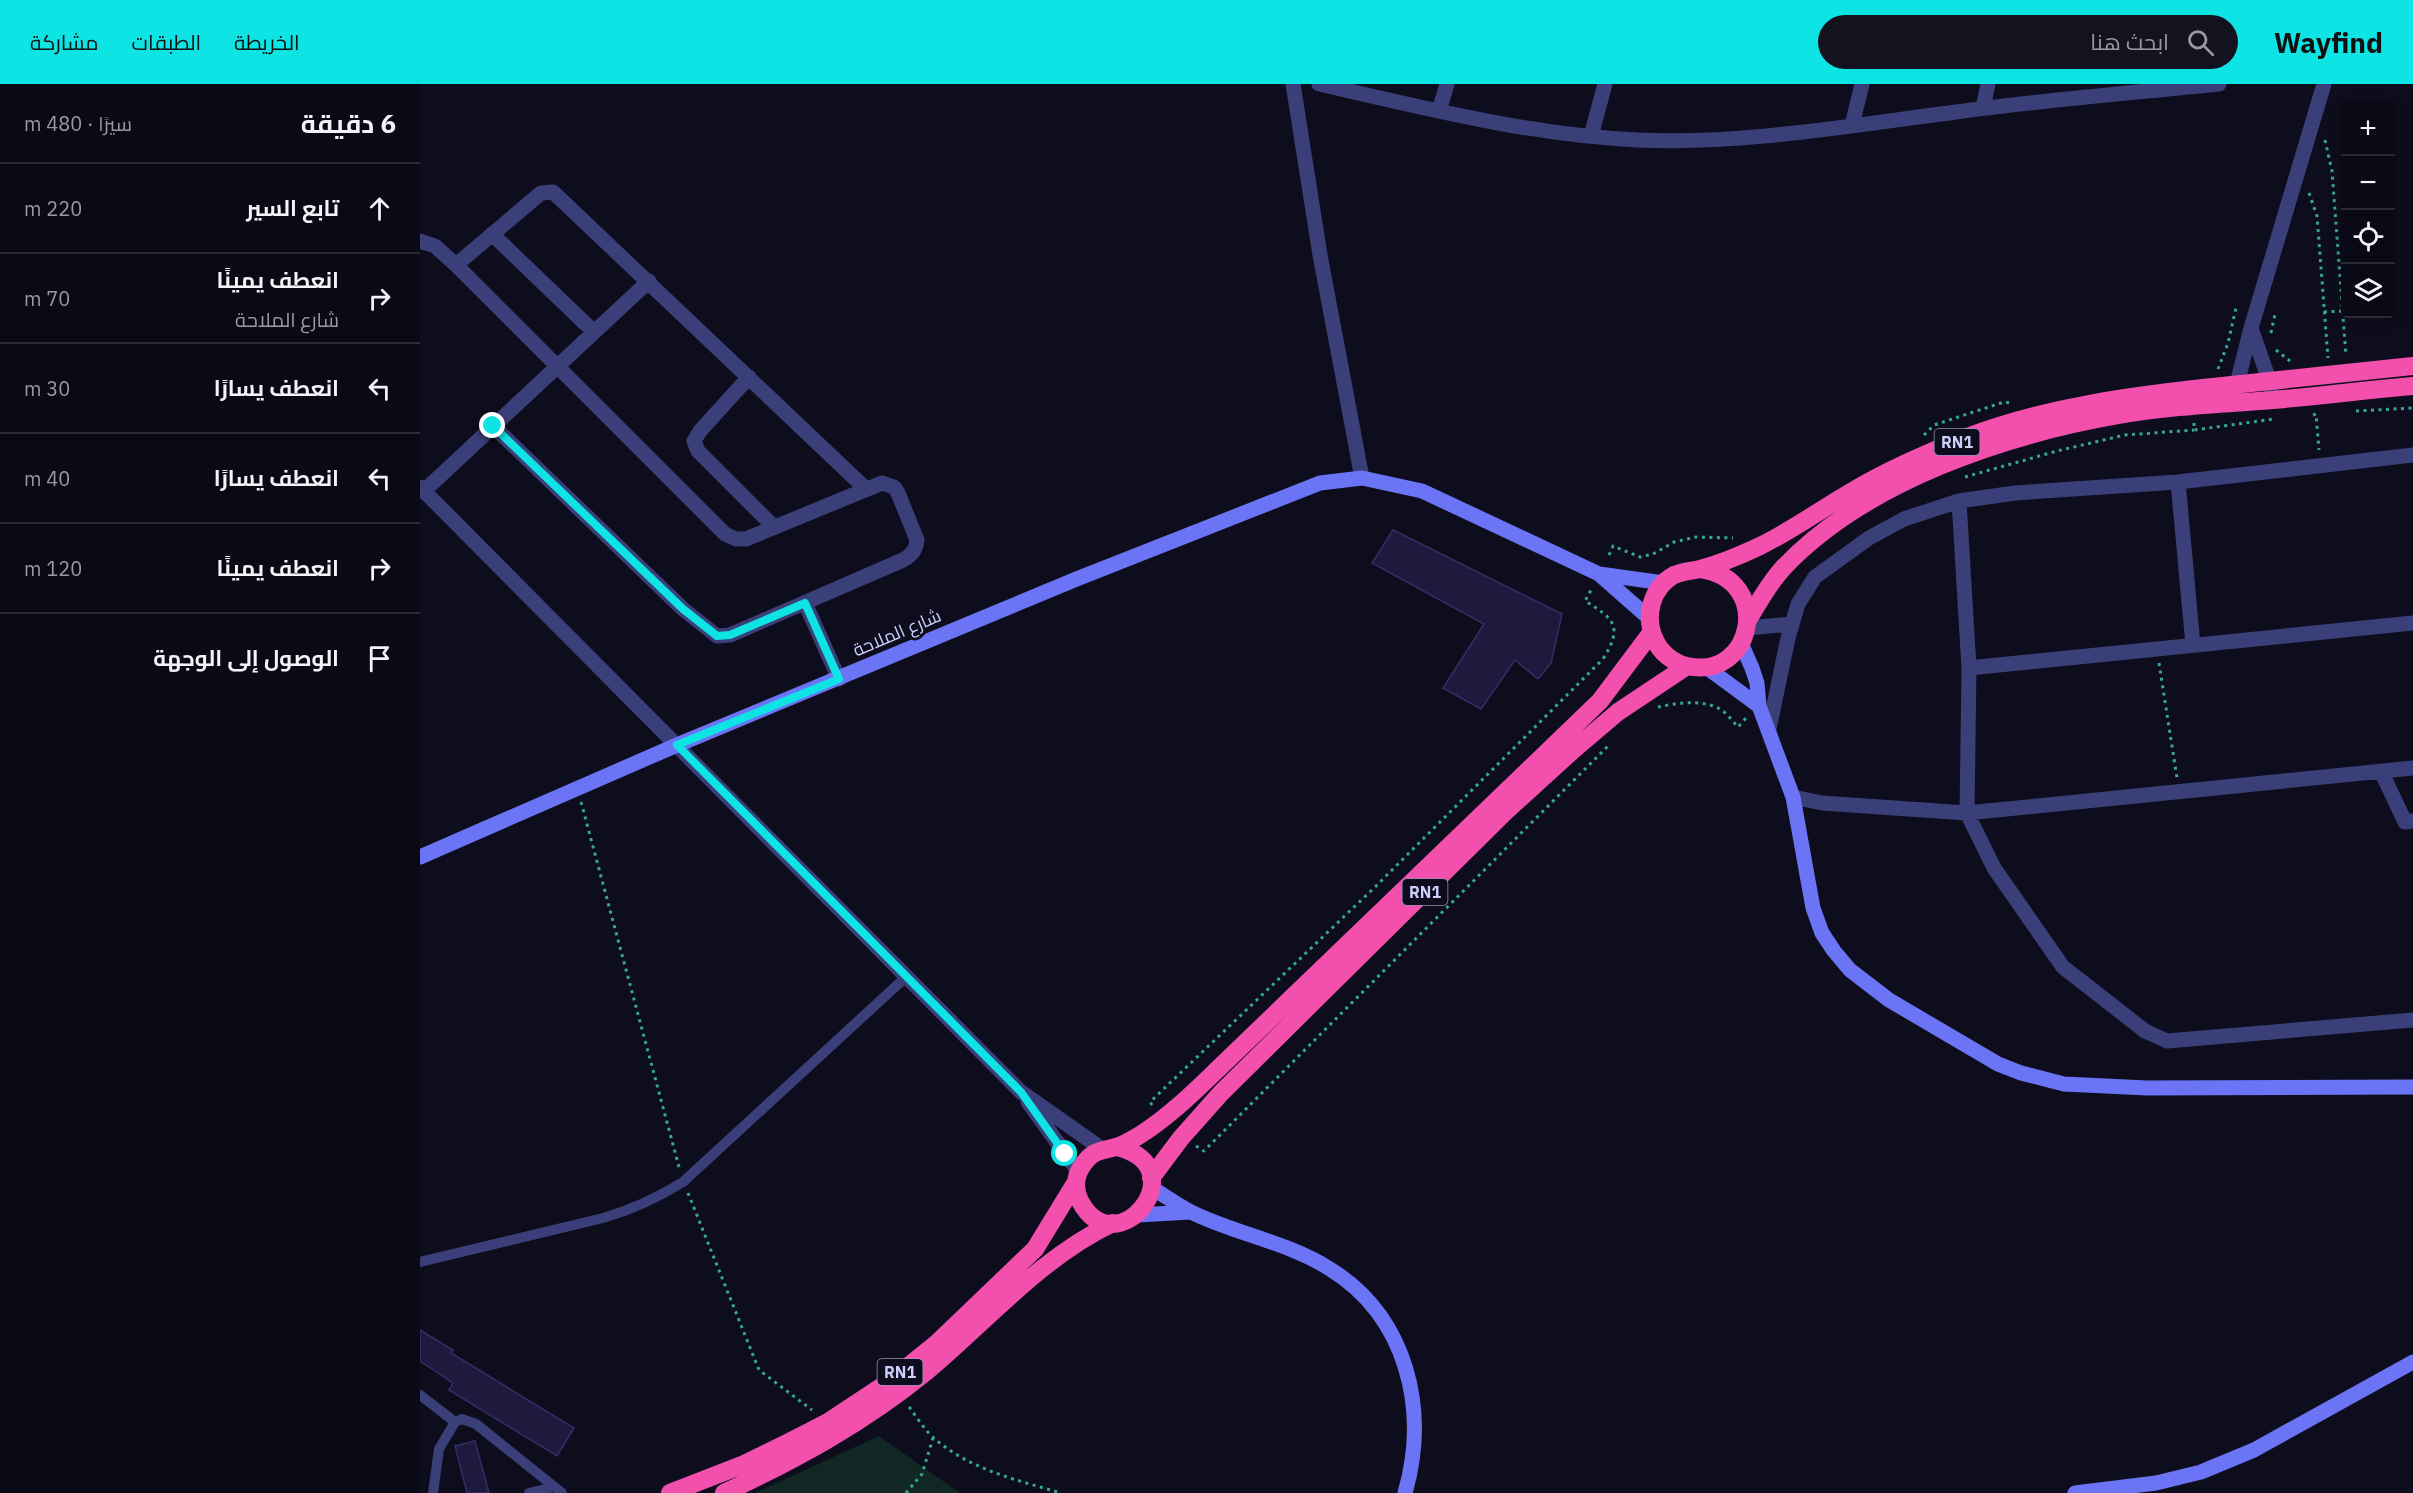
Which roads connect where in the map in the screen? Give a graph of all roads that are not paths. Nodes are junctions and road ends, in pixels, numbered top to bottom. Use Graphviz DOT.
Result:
graph roads {
  1 [pos="1293,84"];
  2 [pos="1319,84"];
  3 [pos="1447,84"];
  4 [pos="1605,84"];
  5 [pos="1862,84"];
  6 [pos="1988,84"];
  7 [pos="2219,84"];
  8 [pos="2324,84"];
  9 [pos="1356,88"];
  10 [pos="1983,108"];
  11 [pos="1439,111"];
  12 [pos="1852,125"];
  13 [pos="1591,136"];
  14 [pos="492,234"];
  15 [pos="420,241"];
  16 [pos="456,265"];
  17 [pos="649,281"];
  18 [pos="2251,328"];
  19 [pos="594,332"];
  20 [pos="2413,366"];
  21 [pos="556,367"];
  22 [pos="749,377"];
  23 [pos="2269,380"];
  24 [pos="2413,386"];
  25 [pos="2238,393"];
  26 [pos="2273,400"];
  27 [pos="493,426"];
  28 [pos="2413,455"];
  29 [pos="1362,478"];
  30 [pos="2178,482"];
  31 [pos="422,489"];
  32 [pos="866,489"];
  33 [pos="1959,501"];
  34 [pos="774,527"];
  35 [pos="1700,569"];
  36 [pos="1599,574"];
  37 [pos="1664,583"];
  38 [pos="805,603"];
  39 [pos="2413,623"];
  40 [pos="1792,624"];
  41 [pos="1650,626"];
  42 [pos="1745,630"];
  43 [pos="2193,645"];
  44 [pos="1687,666"];
  45 [pos="1706,667"];
  46 [pos="1969,668"];
  47 [pos="839,679"];
  48 [pos="1759,706"];
  49 [pos="1769,729"];
  50 [pos="677,745"];
  51 [pos="2413,768"];
  52 [pos="2381,771"];
  53 [pos="1793,797"];
  54 [pos="1967,813"];
  55 [pos="2413,821"];
  56 [pos="420,857"];
  57 [pos="908,976"];
  58 [pos="2413,1020"];
  59 [pos="2413,1087"];
  60 [pos="1021,1092"];
  61 [pos="1109,1148"];
  62 [pos="1077,1177"];
  63 [pos="1152,1183"];
  64 [pos="1191,1212"];
  65 [pos="1137,1215"];
  66 [pos="1113,1223"];
  67 [pos="420,1262"];
  68 [pos="2413,1362"];
  69 [pos="420,1395"];
  70 [pos="455,1422"];
  71 [pos="558,1490"];
  72 [pos="433,1493"];
  73 [pos="529,1493"];
  74 [pos="670,1493"];
  75 [pos="724,1493"];
  76 [pos="1405,1493"];
  77 [pos="2075,1493"];
  1 -- 29 [label="street"];
  2 -- 9 [label="street"];
  3 -- 11 [label="street"];
  4 -- 13 [label="street"];
  5 -- 12 [label="street"];
  6 -- 10 [label="street"];
  7 -- 10 [label="street"];
  8 -- 18 [label="street"];
  9 -- 11 [label="street"];
  10 -- 12 [label="street"];
  11 -- 13 [label="street"];
  12 -- 13 [label="street"];
  14 -- 16 [label="street"];
  14 -- 17 [label="street"];
  14 -- 19 [label="street"];
  15 -- 16 [label="street"];
  16 -- 21 [label="street"];
  17 -- 19 [label="street"];
  17 -- 22 [label="street"];
  18 -- 23 [label="street"];
  18 -- 25 [label="street"];
  19 -- 21 [label="street"];
  20 -- 23 [label="highway, RN1"];
  21 -- 27 [label="street"];
  21 -- 34 [label="street"];
  22 -- 32 [label="street"];
  22 -- 34 [label="street"];
  23 -- 25 [label="highway, RN1"];
  23 -- 26 [label="street"];
  24 -- 26 [label="highway, RN1"];
  25 -- 26 [label="highway, RN1"];
  25 -- 35 [label="highway, RN1"];
  25 -- 42 [label="highway, RN1"];
  27 -- 31 [label="street"];
  27 -- 38 [label="street"];
  28 -- 30 [label="street"];
  29 -- 36 [label="street, شارع الملاحة"];
  29 -- 47 [label="street, شارع الملاحة"];
  30 -- 33 [label="street"];
  30 -- 43 [label="street"];
  31 -- 50 [label="street"];
  32 -- 34 [label="street"];
  32 -- 38 [label="street"];
  33 -- 40 [label="street"];
  33 -- 46 [label="street"];
  35 -- 37 [label="highway, RN1"];
  35 -- 42 [label="highway"];
  36 -- 37 [label="street"];
  36 -- 41 [label="street"];
  37 -- 41 [label="highway, RN1"];
  38 -- 47 [label="street"];
  39 -- 43 [label="street"];
  40 -- 42 [label="street"];
  40 -- 49 [label="street"];
  41 -- 44 [label="highway"];
  41 -- 61 [label="highway, RN1"];
  42 -- 45 [label="highway, RN1"];
  42 -- 48 [label="street"];
  43 -- 46 [label="street"];
  44 -- 45 [label="highway"];
  44 -- 63 [label="highway, RN1"];
  45 -- 48 [label="street"];
  46 -- 54 [label="street"];
  47 -- 50 [label="street, شارع الملاحة"];
  48 -- 49 [label="street"];
  49 -- 53 [label="street"];
  50 -- 56 [label="street, شارع الملاحة"];
  50 -- 57 [label="street"];
  51 -- 52 [label="street"];
  52 -- 54 [label="street"];
  52 -- 55 [label="street"];
  53 -- 54 [label="street"];
  53 -- 59 [label="street"];
  54 -- 58 [label="street"];
  57 -- 60 [label="street"];
  57 -- 67 [label="lane"];
  60 -- 61 [label="street"];
  60 -- 62 [label="street"];
  61 -- 62 [label="highway, RN1"];
  61 -- 63 [label="highway"];
  62 -- 66 [label="highway"];
  62 -- 74 [label="highway, RN1"];
  63 -- 64 [label="street"];
  63 -- 65 [label="highway, RN1"];
  64 -- 65 [label="street"];
  64 -- 76 [label="street"];
  65 -- 66 [label="highway, RN1"];
  66 -- 75 [label="highway, RN1"];
  68 -- 77 [label="street"];
  69 -- 70 [label="lane"];
  70 -- 71 [label="lane"];
  70 -- 72 [label="lane"];
  71 -- 73 [label="lane"];
}
